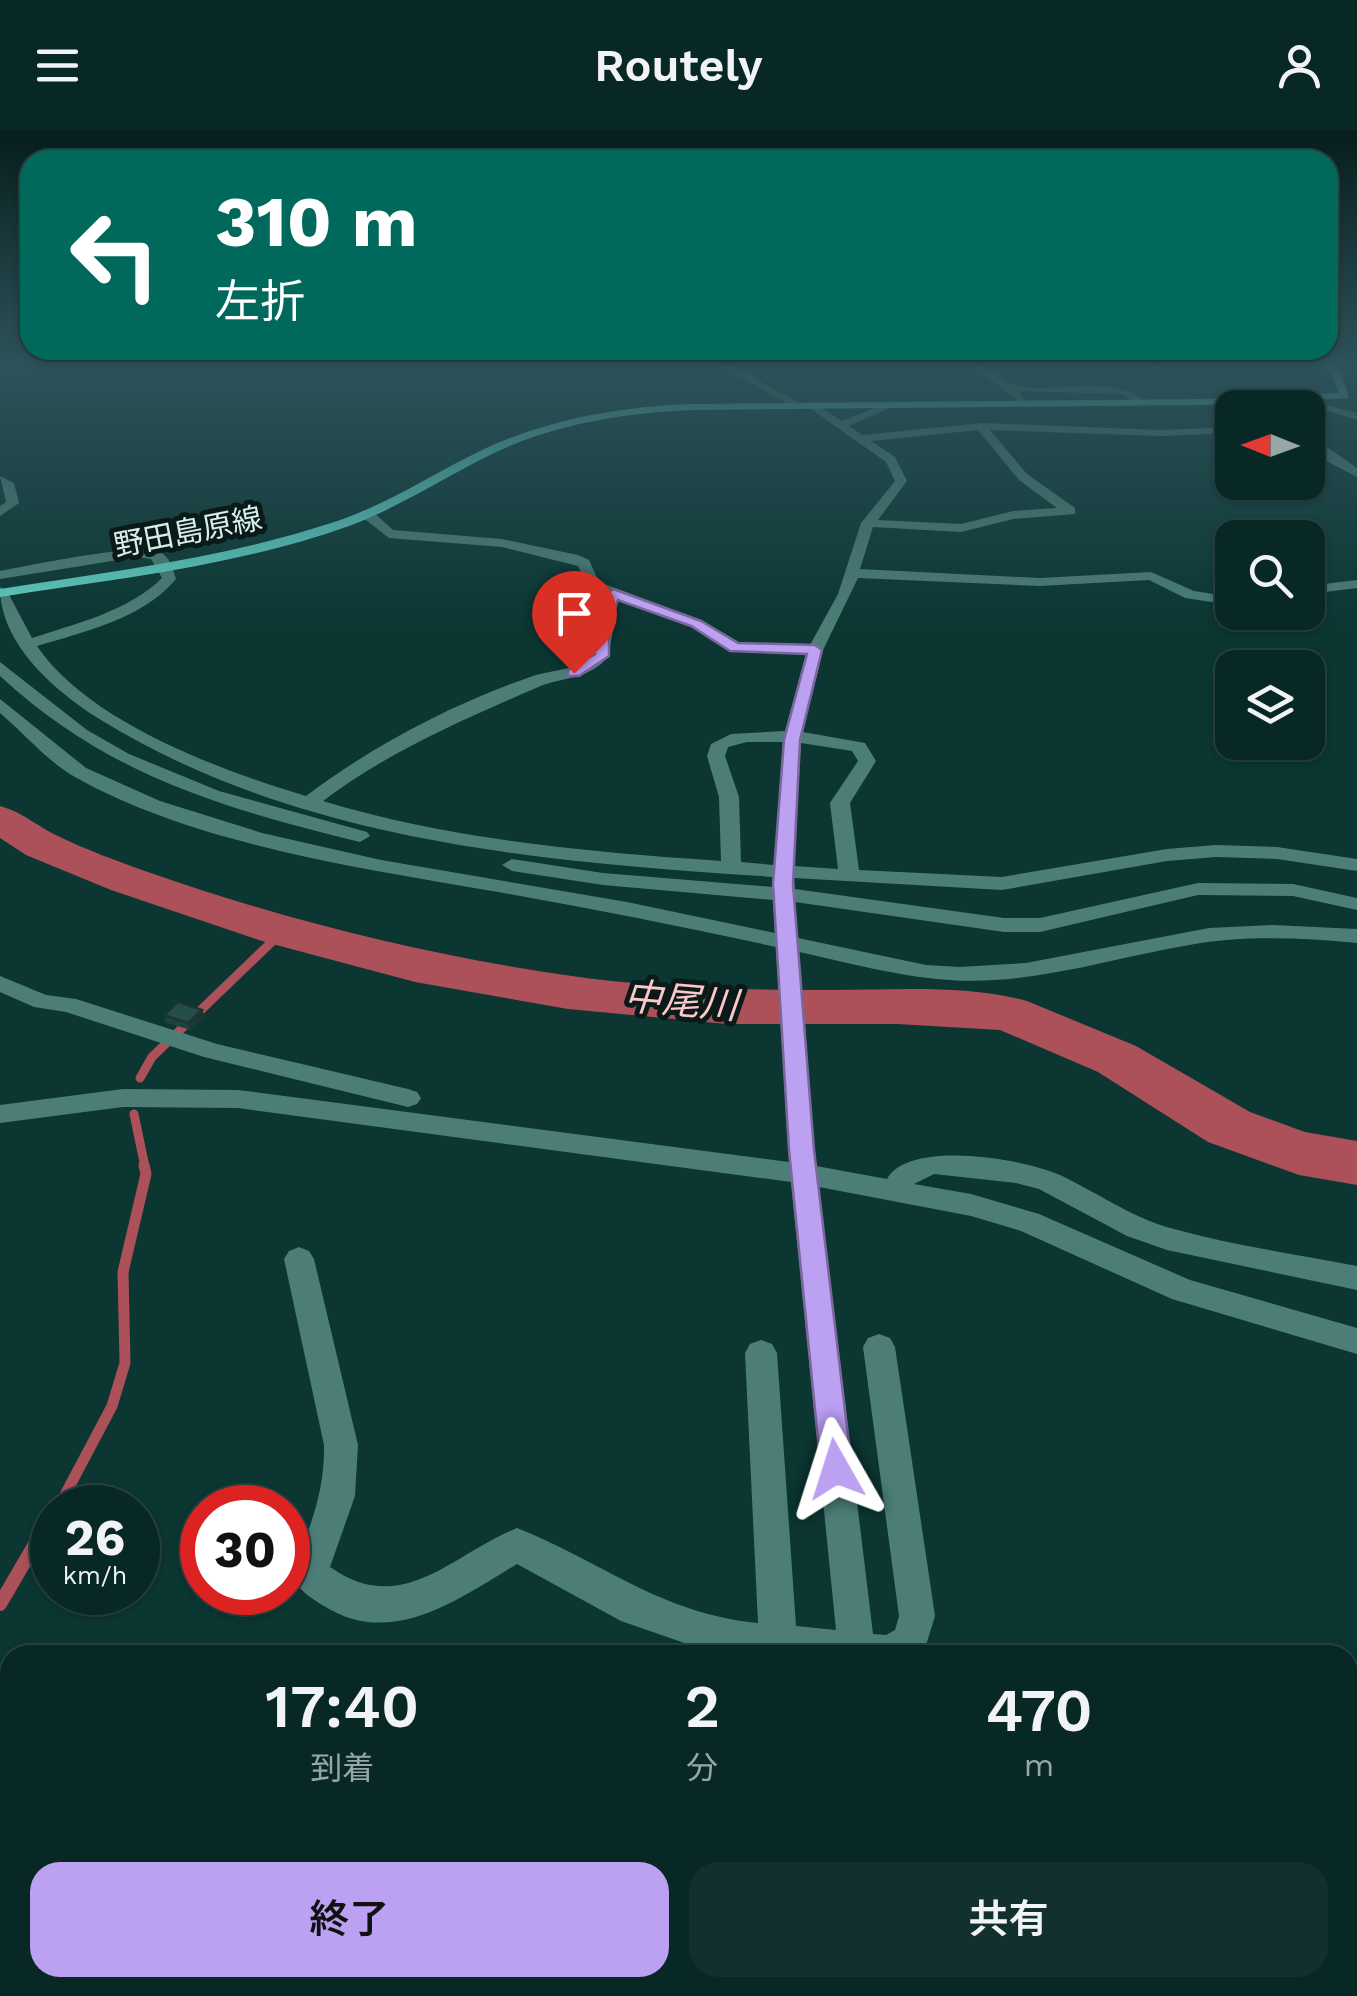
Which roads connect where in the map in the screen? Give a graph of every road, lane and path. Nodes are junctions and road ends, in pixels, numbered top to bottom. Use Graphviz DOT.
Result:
graph roads {
  1 [pos="492,452"];
  2 [pos="881,452"];
  3 [pos="1000,452"];
  4 [pos="1325,453"];
  5 [pos="1357,473"];
  6 [pos="0,480"];
  7 [pos="0,512"];
  8 [pos="367,514"];
  9 [pos="868,522"];
  10 [pos="165,566"];
  11 [pos="852,572"];
  12 [pos="0,575"];
  13 [pos="1357,584"];
  14 [pos="1325,588"];
  15 [pos="7,591"];
  16 [pos="613,594"];
  17 [pos="1215,599"];
  18 [pos="29,644"];
  19 [pos="815,650"];
  20 [pos="0,667"];
  21 [pos="0,704"];
  22 [pos="792,740"];
  23 [pos="306,804"];
  24 [pos="1357,865"];
  25 [pos="731,866"];
  26 [pos="848,873"];
  27 [pos="1357,904"];
  28 [pos="1357,936"];
  29 [pos="0,983"];
  30 [pos="408,1098"];
  31 [pos="0,1114"];
  32 [pos="803,1162"];
  33 [pos="896,1191"];
  34 [pos="299,1259"];
  35 [pos="1357,1278"];
  36 [pos="1357,1341"];
  37 [pos="879,1347"];
  38 [pos="761,1352"];
  39 [pos="778,1644"];
  40 [pos="786,1645"];
  41 [pos="856,1645"];
  42 [pos="905,1645"];
  1 -- 8 [label="main road, 野田島原線"];
  2 -- 9 [label="street"];
  3 -- 9 [label="street"];
  4 -- 5 [label="street"];
  6 -- 7 [label="street"];
  8 -- 10 [label="main road, 野田島原線"];
  8 -- 16 [label="street"];
  9 -- 11 [label="street"];
  10 -- 12 [label="street"];
  10 -- 15 [label="main road, 野田島原線"];
  10 -- 18 [label="street"];
  11 -- 17 [label="street"];
  11 -- 19 [label="street"];
  13 -- 14 [label="street"];
  15 -- 18 [label="street"];
  16 -- 19 [label="street"];
  16 -- 23 [label="street"];
  18 -- 23 [label="street"];
  19 -- 22 [label="street"];
  20 -- 27 [label="street"];
  21 -- 28 [label="street"];
  22 -- 25 [label="street"];
  22 -- 26 [label="street"];
  22 -- 32 [label="street"];
  23 -- 25 [label="street"];
  24 -- 26 [label="street"];
  25 -- 26 [label="street"];
  29 -- 30 [label="street"];
  31 -- 32 [label="street"];
  32 -- 33 [label="street"];
  32 -- 41 [label="street"];
  33 -- 35 [label="street"];
  33 -- 36 [label="street"];
  34 -- 39 [label="street"];
  37 -- 42 [label="street"];
  38 -- 39 [label="street"];
  39 -- 40 [label="street"];
}
